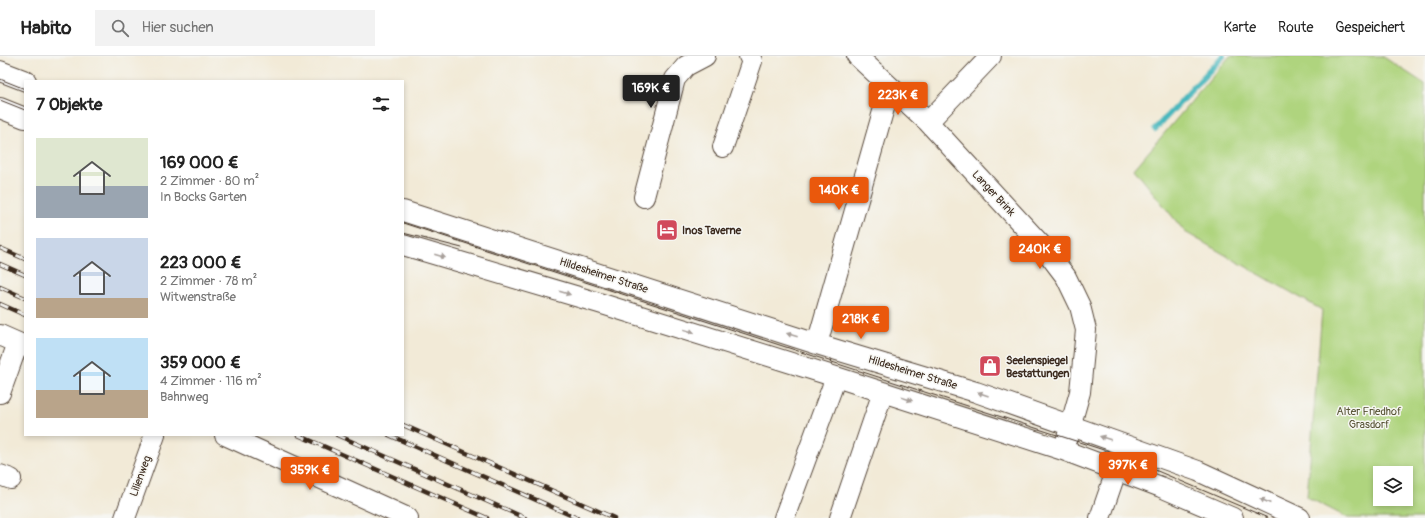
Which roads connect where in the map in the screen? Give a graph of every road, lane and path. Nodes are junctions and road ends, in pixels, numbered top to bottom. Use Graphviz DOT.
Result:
graph roads {
  1 [pos="705,56"];
  2 [pos="750,56"];
  3 [pos="857,56"];
  4 [pos="991,56"];
  5 [pos="0,71"];
  6 [pos="24,80"];
  7 [pos="890,87"];
  8 [pos="0,108"];
  9 [pos="24,118"];
  10 [pos="928,122"];
  11 [pos="723,147"];
  12 [pos="644,196"];
  13 [pos="404,211"];
  14 [pos="404,245"];
  15 [pos="0,335"];
  16 [pos="818,344"];
  17 [pos="22,345"];
  18 [pos="836,377"];
  19 [pos="883,392"];
  20 [pos="0,393"];
  21 [pos="1071,426"];
  22 [pos="155,436"];
  23 [pos="227,436"];
  24 [pos="1126,444"];
  25 [pos="1063,450"];
  26 [pos="1117,469"];
  27 [pos="125,518"];
  28 [pos="408,518"];
  29 [pos="784,518"];
  30 [pos="840,518"];
  31 [pos="1100,518"];
  32 [pos="1232,518"];
  33 [pos="1300,518"];
  1 -- 12 [label="street"];
  2 -- 11 [label="street"];
  3 -- 7 [label="street, Langer Brink"];
  4 -- 10 [label="street"];
  5 -- 6 [label="street"];
  7 -- 10 [label="street, Langer Brink"];
  7 -- 16 [label="street"];
  8 -- 9 [label="street"];
  10 -- 21 [label="street, Langer Brink"];
  16 -- 13 [label="street, Hildesheimer Straße, one-way"];
  14 -- 18 [label="street, one-way"];
  15 -- 17 [label="street"];
  21 -- 16 [label="street, Hildesheimer Straße, one-way"];
  17 -- 20 [label="street"];
  18 -- 19 [label="street"];
  18 -- 29 [label="street"];
  19 -- 25 [label="street, one-way"];
  19 -- 30 [label="street"];
  24 -- 21 [label="street, Hildesheimer Straße, one-way"];
  21 -- 25 [label="street, Langer Brink"];
  22 -- 27 [label="street, Lilienweg"];
  23 -- 28 [label="street"];
  24 -- 26 [label="street"];
  33 -- 24 [label="street, Hildesheimer Straße, one-way"];
  25 -- 26 [label="street"];
  26 -- 31 [label="street"];
  26 -- 32 [label="street"];
}
